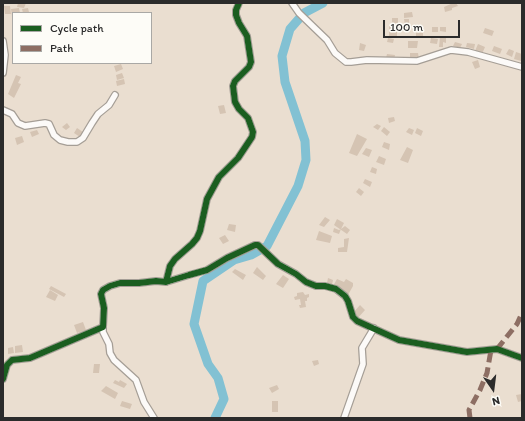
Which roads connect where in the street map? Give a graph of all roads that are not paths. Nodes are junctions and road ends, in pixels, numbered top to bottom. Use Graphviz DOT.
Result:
graph roads {
  1 [pos="239,3"];
  2 [pos="292,3"];
  3 [pos="3,41"];
  4 [pos="522,67"];
  5 [pos="3,73"];
  6 [pos="115,95"];
  7 [pos="3,110"];
  8 [pos="166,282"];
  9 [pos="103,327"];
  10 [pos="374,328"];
  11 [pos="522,358"];
  12 [pos="3,380"];
  13 [pos="154,418"];
  14 [pos="344,418"];
  1 -- 8 [label="street"];
  2 -- 4 [label="street"];
  3 -- 5 [label="street"];
  6 -- 7 [label="street"];
  8 -- 9 [label="street"];
  8 -- 10 [label="street"];
  9 -- 12 [label="street"];
  9 -- 13 [label="street"];
  10 -- 11 [label="street"];
  10 -- 14 [label="street"];
}
